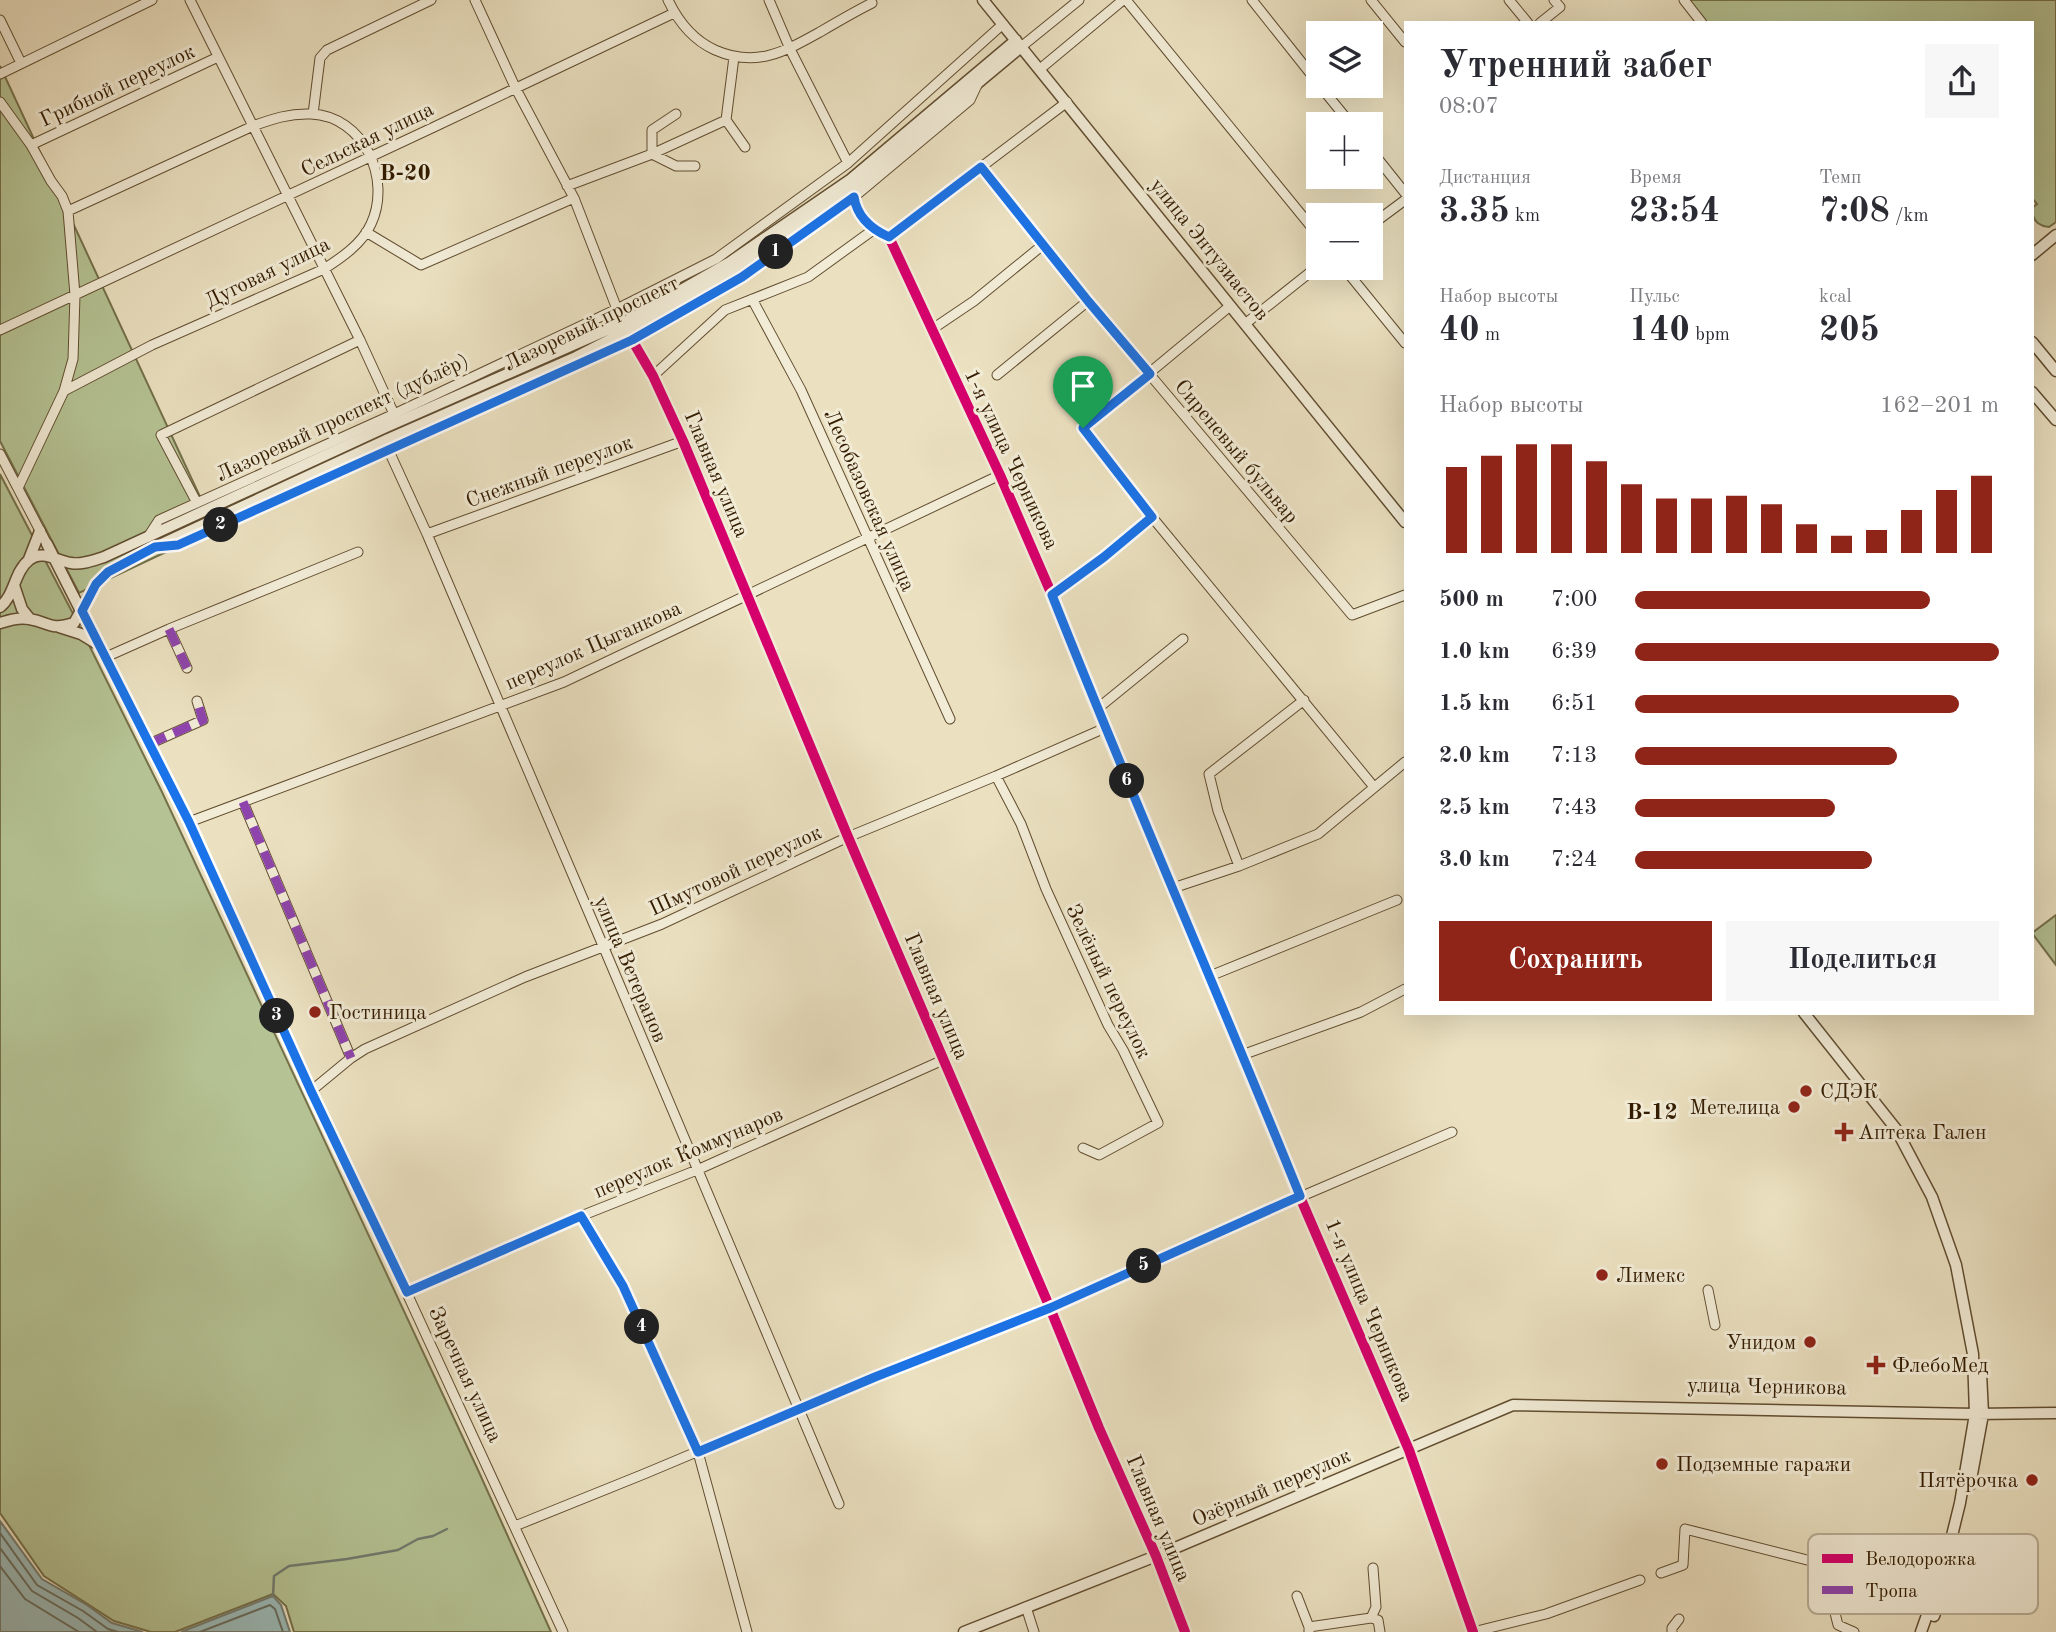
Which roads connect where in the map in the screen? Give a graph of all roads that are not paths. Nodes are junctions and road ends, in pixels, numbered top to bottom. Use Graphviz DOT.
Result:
graph roads {
  1 [pos="152,0"];
  2 [pos="190,0"];
  3 [pos="430,0"];
  4 [pos="475,0"];
  5 [pos="668,0"];
  6 [pos="769,0"];
  7 [pos="983,0"];
  8 [pos="1079,0"];
  9 [pos="1125,0"];
  10 [pos="1252,0"];
  11 [pos="1371,0"];
  12 [pos="1509,0"];
  13 [pos="1554,0"];
  14 [pos="1684,0"];
  15 [pos="872,3"];
  16 [pos="674,13"];
  17 [pos="0,20"];
  18 [pos="1526,21"];
  19 [pos="1544,21"];
  20 [pos="1701,21"];
  21 [pos="1003,24"];
  22 [pos="1404,41"];
  23 [pos="1018,43"];
  24 [pos="790,49"];
  25 [pos="218,57"];
  26 [pos="734,57"];
  27 [pos="20,63"];
  28 [pos="1306,68"];
  29 [pos="1040,69"];
  30 [pos="0,74"];
  31 [pos="979,82"];
  32 [pos="516,89"];
  33 [pos="1330,98"];
  34 [pos="0,102"];
  35 [pos="1067,102"];
  36 [pos="1341,112"];
  37 [pos="313,114"];
  38 [pos="676,114"];
  39 [pos="726,120"];
  40 [pos="253,126"];
  41 [pos="31,145"];
  42 [pos="746,147"];
  43 [pos="652,153"];
  44 [pos="371,155"];
  45 [pos="848,163"];
  46 [pos="1383,165"];
  47 [pos="695,166"];
  48 [pos="981,167"];
  49 [pos="567,186"];
  50 [pos="1404,192"];
  51 [pos="288,197"];
  52 [pos="854,197"];
  53 [pos="574,198"];
  54 [pos="1404,201"];
  55 [pos="68,211"];
  56 [pos="1383,216"];
  57 [pos="1306,220"];
  58 [pos="873,230"];
  59 [pos="366,232"];
  60 [pos="889,237"];
  61 [pos="2056,237"];
  62 [pos="1044,244"];
  63 [pos="2034,255"];
  64 [pos="324,269"];
  65 [pos="1306,276"];
  66 [pos="1355,280"];
  67 [pos="75,295"];
  68 [pos="752,299"];
  69 [pos="1088,301"];
  70 [pos="1230,306"];
  71 [pos="617,309"];
  72 [pos="1245,324"];
  73 [pos="0,330"];
  74 [pos="931,330"];
  75 [pos="360,340"];
  76 [pos="632,340"];
  77 [pos="1404,342"];
  78 [pos="2034,344"];
  79 [pos="2056,371"];
  80 [pos="998,374"];
  81 [pos="1150,374"];
  82 [pos="653,376"];
  83 [pos="64,390"];
  84 [pos="2034,394"];
  85 [pos="2050,407"];
  86 [pos="394,414"];
  87 [pos="2056,420"];
  88 [pos="683,441"];
  89 [pos="388,449"];
  90 [pos="0,454"];
  91 [pos="1000,475"];
  92 [pos="18,488"];
  93 [pos="197,503"];
  94 [pos="1152,517"];
  95 [pos="1404,522"];
  96 [pos="40,531"];
  97 [pos="427,534"];
  98 [pos="868,538"];
  99 [pos="151,543"];
  100 [pos="47,544"];
  101 [pos="358,552"];
  102 [pos="54,557"];
  103 [pos="29,559"];
  104 [pos="14,585"];
  105 [pos="747,594"];
  106 [pos="1052,595"];
  107 [pos="1404,595"];
  108 [pos="0,607"];
  109 [pos="82,611"];
  110 [pos="30,619"];
  111 [pos="0,623"];
  112 [pos="87,623"];
  113 [pos="59,627"];
  114 [pos="169,629"];
  115 [pos="1183,639"];
  116 [pos="99,645"];
  117 [pos="106,657"];
  118 [pos="187,668"];
  119 [pos="1304,700"];
  120 [pos="197,701"];
  121 [pos="499,706"];
  122 [pos="1097,709"];
  123 [pos="950,719"];
  124 [pos="1105,728"];
  125 [pos="149,744"];
  126 [pos="1404,763"];
  127 [pos="996,776"];
  128 [pos="1374,787"];
  129 [pos="243,802"];
  130 [pos="189,822"];
  131 [pos="848,837"];
  132 [pos="1239,866"];
  133 [pos="1173,888"];
  134 [pos="1397,900"];
  135 [pos="604,948"];
  136 [pos="1210,976"];
  137 [pos="1404,990"];
  138 [pos="1806,1015"];
  139 [pos="1814,1015"];
  140 [pos="1242,1055"];
  141 [pos="351,1058"];
  142 [pos="943,1060"];
  143 [pos="311,1091"];
  144 [pos="1452,1132"];
  145 [pos="1083,1148"];
  146 [pos="697,1170"];
  147 [pos="1300,1196"];
  148 [pos="581,1216"];
  149 [pos="1708,1290"];
  150 [pos="407,1292"];
  151 [pos="1050,1308"];
  152 [pos="1715,1325"];
  153 [pos="1513,1405"];
  154 [pos="799,1410"];
  155 [pos="1979,1411"];
  156 [pos="2056,1411"];
  157 [pos="1409,1450"];
  158 [pos="698,1452"];
  159 [pos="839,1504"];
  160 [pos="515,1525"];
  161 [pos="1952,1534"];
  162 [pos="1959,1534"];
  163 [pos="1156,1556"];
  164 [pos="1808,1560"];
  165 [pos="1373,1568"];
  166 [pos="1661,1573"];
  167 [pos="1640,1580"];
  168 [pos="1297,1597"];
  169 [pos="1026,1606"];
  170 [pos="1835,1614"];
  171 [pos="1927,1614"];
  172 [pos="1935,1614"];
  173 [pos="1375,1619"];
  174 [pos="1679,1619"];
  175 [pos="1309,1630"];
  176 [pos="564,1632"];
  177 [pos="747,1632"];
  178 [pos="964,1632"];
  179 [pos="1034,1632"];
  180 [pos="1185,1632"];
  181 [pos="1380,1632"];
  182 [pos="1473,1632"];
  183 [pos="1672,1632"];
  184 [pos="1854,1632"];
  185 [pos="1921,1632"];
  186 [pos="1929,1632"];
  1 -- 27 [label="street"];
  2 -- 25 [label="street"];
  3 -- 37 [label="street"];
  4 -- 32 [label="street"];
  5 -- 16 [label="street"];
  6 -- 24 [label="street"];
  7 -- 21 [label="street, улица Энтузиастов"];
  8 -- 23 [label="street, Лазоревый проспект"];
  9 -- 29 [label="street"];
  9 -- 57 [label="street"];
  10 -- 28 [label="street"];
  11 -- 22 [label="street"];
  12 -- 18 [label="street"];
  13 -- 19 [label="street"];
  14 -- 20 [label="street"];
  15 -- 24 [label="street"];
  16 -- 26 [label="street"];
  16 -- 32 [label="street, Сельская улица"];
  17 -- 27 [label="street"];
  21 -- 23 [label="street, улица Энтузиастов"];
  21 -- 45 [label="street, Лазоревый проспект (дублёр)"];
  23 -- 29 [label="street, улица Энтузиастов"];
  23 -- 31 [label="street, Лазоревый проспект"];
  23 -- 99 [label="street, Лазоревый проспект"];
  24 -- 26 [label="street"];
  24 -- 45 [label="street"];
  25 -- 40 [label="street"];
  25 -- 41 [label="street, Грибной переулок"];
  26 -- 39 [label="street"];
  27 -- 30 [label="street"];
  29 -- 35 [label="street, улица Энтузиастов"];
  31 -- 52 [label="street"];
  31 -- 99 [label="street, Лазоревый проспект"];
  32 -- 44 [label="street, Сельская улица"];
  32 -- 49 [label="street"];
  33 -- 36 [label="street"];
  34 -- 41 [label="street"];
  35 -- 48 [label="street"];
  35 -- 70 [label="street, улица Энтузиастов"];
  37 -- 40 [label="street, Дуговая улица"];
  37 -- 44 [label="street, Дуговая улица"];
  38 -- 43 [label="street"];
  39 -- 42 [label="street"];
  39 -- 43 [label="street"];
  40 -- 51 [label="street"];
  40 -- 55 [label="street, Дуговая улица"];
  41 -- 55 [label="street"];
  43 -- 47 [label="street"];
  43 -- 49 [label="street"];
  44 -- 51 [label="street, Сельская улица"];
  44 -- 59 [label="street, Дуговая улица"];
  45 -- 71 [label="street, Лазоревый проспект (дублёр)"];
  46 -- 50 [label="street"];
  48 -- 60 [label="street"];
  48 -- 62 [label="street, Сиреневый бульвар"];
  49 -- 53 [label="street"];
  51 -- 64 [label="street"];
  51 -- 67 [label="street, Сельская улица"];
  52 -- 58 [label="street"];
  52 -- 76 [label="street"];
  53 -- 59 [label="street"];
  53 -- 71 [label="street"];
  54 -- 56 [label="street"];
  55 -- 67 [label="street"];
  58 -- 60 [label="street"];
  58 -- 68 [label="street"];
  59 -- 64 [label="street, Дуговая улица"];
  60 -- 74 [label="street, 1-я улица Черникова"];
  61 -- 63 [label="street"];
  62 -- 69 [label="street, Сиреневый бульвар"];
  62 -- 74 [label="street"];
  64 -- 75 [label="street"];
  64 -- 83 [label="street, Дуговая улица"];
  65 -- 72 [label="street"];
  66 -- 77 [label="street"];
  67 -- 73 [label="street, Сельская улица"];
  67 -- 83 [label="street"];
  68 -- 82 [label="street"];
  68 -- 98 [label="street, Лесобазовская улица"];
  69 -- 80 [label="street"];
  69 -- 81 [label="street, Сиреневый бульвар"];
  70 -- 72 [label="street, улица Энтузиастов"];
  70 -- 81 [label="street"];
  71 -- 86 [label="street, Лазоревый проспект (дублёр)"];
  72 -- 95 [label="street, улица Энтузиастов"];
  74 -- 91 [label="street, 1-я улица Черникова"];
  75 -- 86 [label="street"];
  75 -- 93 [label="street"];
  76 -- 82 [label="street, Главная улица"];
  76 -- 89 [label="street"];
  78 -- 79 [label="street"];
  81 -- 94 [label="street"];
  81 -- 107 [label="street, Сиреневый бульвар"];
  82 -- 88 [label="street, Главная улица"];
  83 -- 92 [label="street"];
  84 -- 85 [label="street"];
  85 -- 87 [label="street"];
  86 -- 93 [label="street, Лазоревый проспект (дублёр)"];
  88 -- 97 [label="street, Снежный переулок"];
  88 -- 105 [label="street, Главная улица"];
  89 -- 97 [label="street, улица Ветеранов"];
  89 -- 99 [label="street"];
  90 -- 92 [label="street, Заречная улица"];
  91 -- 98 [label="street, переулок Цыганкова"];
  91 -- 106 [label="street, 1-я улица Черникова"];
  92 -- 96 [label="street, Заречная улица"];
  93 -- 99 [label="street, Лазоревый проспект (дублёр)"];
  94 -- 106 [label="street"];
  94 -- 119 [label="street"];
  96 -- 100 [label="street, Заречная улица"];
  96 -- 103 [label="street"];
  97 -- 121 [label="street, улица Ветеранов"];
  98 -- 105 [label="street, переулок Цыганкова"];
  98 -- 123 [label="street, Лесобазовская улица"];
  99 -- 102 [label="street, Лазоревый проспект"];
  99 -- 109 [label="street, Лазоревый проспект"];
  100 -- 102 [label="street, Заречная улица"];
  101 -- 114 [label="street"];
  102 -- 103 [label="street"];
  102 -- 109 [label="street, Заречная улица"];
  103 -- 104 [label="street"];
  104 -- 108 [label="street"];
  104 -- 110 [label="street"];
  105 -- 121 [label="street, переулок Цыганкова"];
  105 -- 131 [label="street, Главная улица"];
  106 -- 122 [label="street, 1-я улица Черникова"];
  109 -- 112 [label="street, Заречная улица"];
  109 -- 113 [label="street"];
  110 -- 111 [label="street"];
  110 -- 113 [label="street"];
  112 -- 116 [label="street, Заречная улица"];
  113 -- 116 [label="street"];
  114 -- 117 [label="street"];
  114 -- 118 [label="street"];
  115 -- 122 [label="street"];
  116 -- 117 [label="street, Заречная улица"];
  117 -- 125 [label="street, Заречная улица"];
  119 -- 128 [label="street"];
  119 -- 132 [label="street"];
  120 -- 125 [label="street"];
  121 -- 129 [label="street, переулок Цыганкова"];
  121 -- 135 [label="street, улица Ветеранов"];
  122 -- 124 [label="street, 1-я улица Черникова"];
  124 -- 127 [label="street, Шмутовой переулок"];
  124 -- 133 [label="street, 1-я улица Черникова"];
  125 -- 130 [label="street, Заречная улица"];
  126 -- 128 [label="street"];
  127 -- 131 [label="street, Шмутовой переулок"];
  127 -- 145 [label="street, Зелёный переулок"];
  128 -- 132 [label="street"];
  129 -- 130 [label="street, переулок Цыганкова"];
  129 -- 141 [label="street"];
  130 -- 143 [label="street, Заречная улица"];
  131 -- 135 [label="street, Шмутовой переулок"];
  131 -- 142 [label="street, Главная улица"];
  132 -- 133 [label="street"];
  133 -- 136 [label="street, 1-я улица Черникова"];
  134 -- 136 [label="street"];
  135 -- 141 [label="street, Шмутовой переулок"];
  135 -- 146 [label="street, улица Ветеранов"];
  136 -- 140 [label="street, 1-я улица Черникова"];
  137 -- 140 [label="street"];
  138 -- 155 [label="street"];
  139 -- 155 [label="street"];
  140 -- 147 [label="street, 1-я улица Черникова"];
  141 -- 143 [label="street, Шмутовой переулок"];
  142 -- 146 [label="street, переулок Коммунаров"];
  142 -- 151 [label="street, Главная улица"];
  143 -- 150 [label="street, Заречная улица"];
  144 -- 147 [label="street"];
  146 -- 148 [label="street, переулок Коммунаров"];
  146 -- 154 [label="street, улица Ветеранов"];
  147 -- 151 [label="street"];
  147 -- 157 [label="street, 1-я улица Черникова"];
  148 -- 150 [label="street, переулок Коммунаров"];
  148 -- 158 [label="street"];
  149 -- 152 [label="street"];
  150 -- 160 [label="street, Заречная улица"];
  151 -- 154 [label="street"];
  151 -- 163 [label="street, Главная улица"];
  153 -- 155 [label="street, улица Черникова"];
  153 -- 157 [label="street, Озёрный переулок"];
  154 -- 158 [label="street"];
  154 -- 159 [label="street, улица Ветеранов"];
  155 -- 156 [label="street, улица Черникова"];
  155 -- 161 [label="street"];
  155 -- 162 [label="street"];
  157 -- 163 [label="street, Озёрный переулок"];
  157 -- 182 [label="street, 1-я улица Черникова"];
  158 -- 160 [label="street"];
  158 -- 177 [label="street"];
  160 -- 176 [label="street, Заречная улица"];
  163 -- 169 [label="street, Озёрный переулок"];
  163 -- 180 [label="street, Главная улица"];
  164 -- 166 [label="street"];
  165 -- 173 [label="street"];
  167 -- 182 [label="street"];
  168 -- 175 [label="street"];
  169 -- 178 [label="street, Озёрный переулок"];
  169 -- 179 [label="street"];
  170 -- 184 [label="street"];
  171 -- 185 [label="street"];
  172 -- 186 [label="street"];
  173 -- 175 [label="street"];
  173 -- 181 [label="street"];
  174 -- 183 [label="street"];
}
